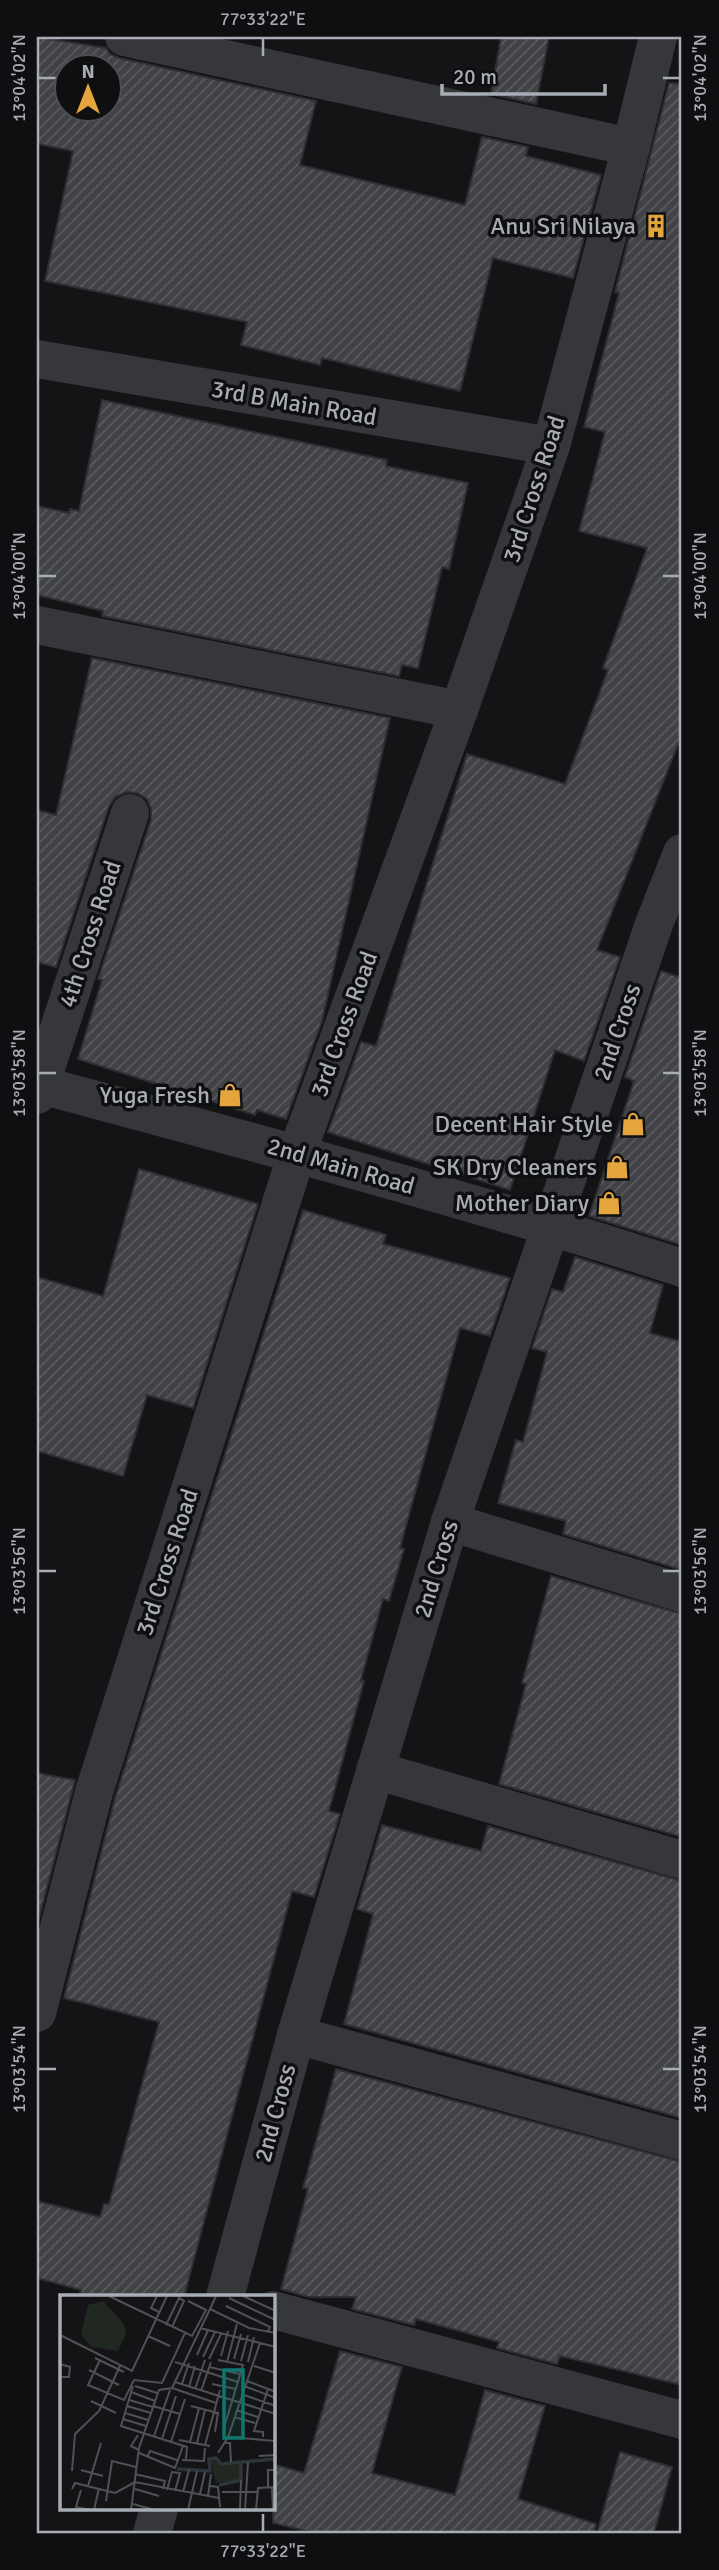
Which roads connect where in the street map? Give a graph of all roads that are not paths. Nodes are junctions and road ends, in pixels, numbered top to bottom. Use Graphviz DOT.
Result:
graph roads {
  1 [pos="124,37"];
  2 [pos="658,37"];
  3 [pos="631,147"];
  4 [pos="37,359"];
  5 [pos="551,446"];
  6 [pos="37,625"];
  7 [pos="459,710"];
  8 [pos="130,813"];
  9 [pos="682,853"];
  10 [pos="668,929"];
  11 [pos="38,1088"];
  12 [pos="297,1153"];
  13 [pos="551,1226"];
  14 [pos="682,1268"];
  15 [pos="450,1522"];
  16 [pos="682,1592"];
  17 [pos="375,1770"];
  18 [pos="682,1860"];
  19 [pos="37,2013"];
  20 [pos="296,2035"];
  21 [pos="682,2141"];
  22 [pos="226,2295"];
  23 [pos="275,2311"];
  24 [pos="682,2420"];
  25 [pos="159,2510"];
  26 [pos="152,2533"];
  1 -- 3 [label="street"];
  2 -- 3 [label="street, 3rd Cross Road"];
  3 -- 5 [label="street, 3rd Cross Road"];
  4 -- 5 [label="street, 3rd B Main Road"];
  5 -- 7 [label="street, 3rd Cross Road"];
  6 -- 7 [label="street"];
  7 -- 12 [label="street, 3rd Cross Road"];
  8 -- 11 [label="street, 4th Cross Road"];
  9 -- 10 [label="street, 2nd Cross"];
  10 -- 13 [label="street, 2nd Cross"];
  11 -- 12 [label="street, 2nd Main Road"];
  12 -- 13 [label="street, 2nd Main Road"];
  12 -- 19 [label="street, 3rd Cross Road"];
  13 -- 14 [label="street, 2nd Main Road"];
  13 -- 15 [label="street, 2nd Cross"];
  15 -- 16 [label="street"];
  15 -- 17 [label="street, 2nd Cross"];
  17 -- 18 [label="street"];
  17 -- 20 [label="street, 2nd Cross"];
  20 -- 21 [label="street"];
  20 -- 22 [label="street, 2nd Cross"];
  23 -- 24 [label="street"];
  25 -- 26 [label="street"];
}
